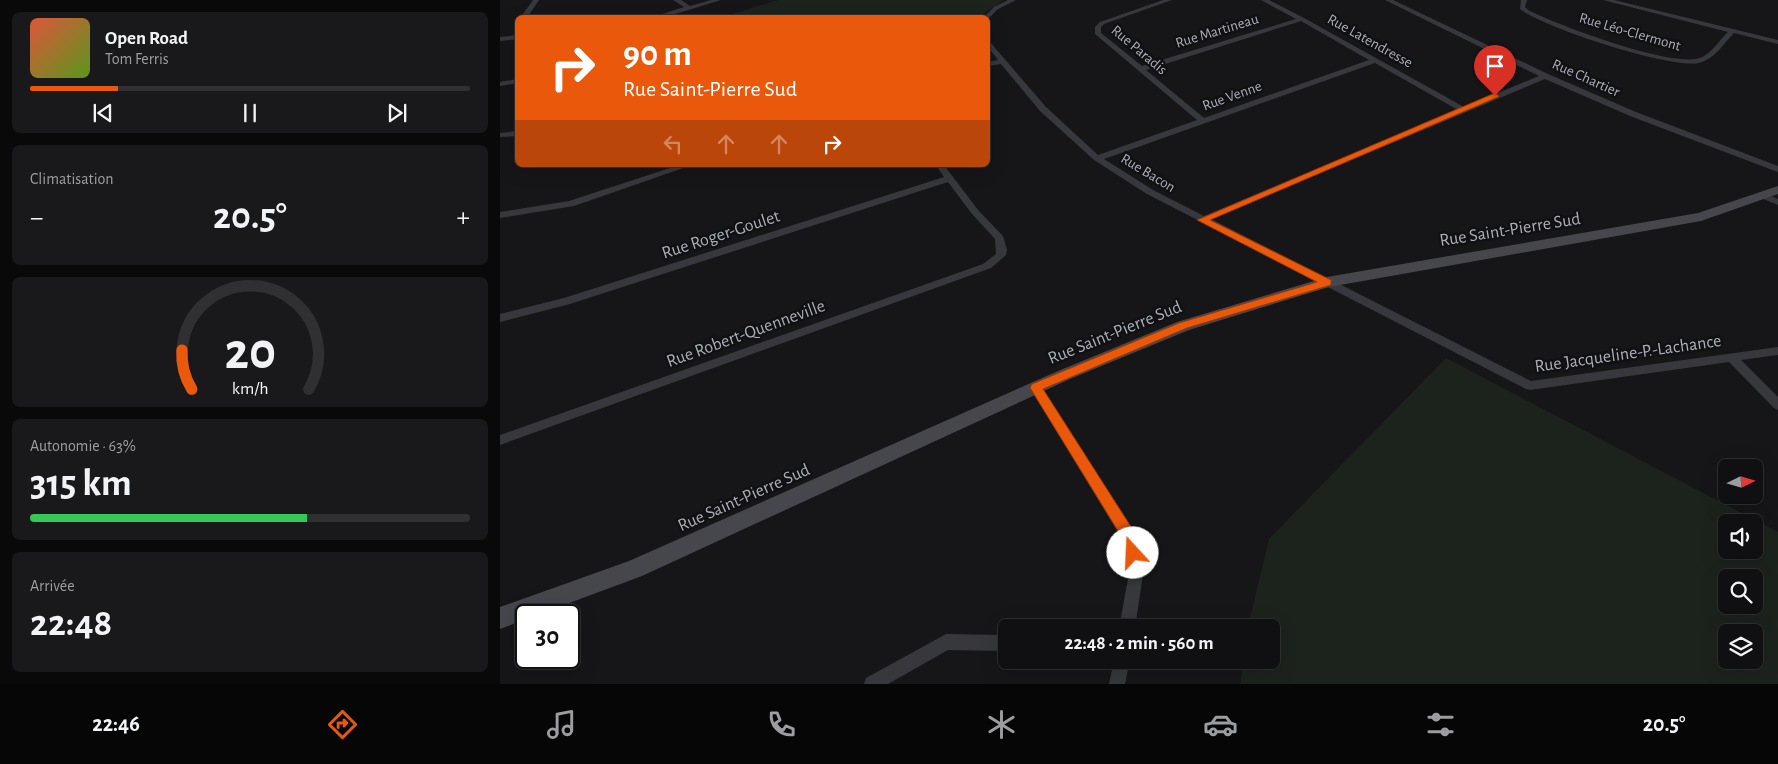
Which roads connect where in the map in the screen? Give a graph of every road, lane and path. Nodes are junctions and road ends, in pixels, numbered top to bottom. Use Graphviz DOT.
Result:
graph roads {
  1 [pos="536,0"];
  2 [pos="676,0"];
  3 [pos="718,0"];
  4 [pos="1013,0"];
  5 [pos="1169,0"];
  6 [pos="1264,0"];
  7 [pos="1388,0"];
  8 [pos="1524,0"];
  9 [pos="1606,0"];
  10 [pos="690,8"];
  11 [pos="525,15"];
  12 [pos="664,15"];
  13 [pos="989,15"];
  14 [pos="1302,19"];
  15 [pos="1733,31"];
  16 [pos="515,35"];
  17 [pos="500,39"];
  18 [pos="1778,42"];
  19 [pos="990,45"];
  20 [pos="1376,60"];
  21 [pos="1003,61"];
  22 [pos="990,64"];
  23 [pos="1141,69"];
  24 [pos="1545,76"];
  25 [pos="515,82"];
  26 [pos="500,84"];
  27 [pos="1462,109"];
  28 [pos="1203,122"];
  29 [pos="515,133"];
  30 [pos="500,136"];
  31 [pos="1097,158"];
  32 [pos="682,167"];
  33 [pos="942,167"];
  34 [pos="1778,170"];
  35 [pos="950,178"];
  36 [pos="1773,196"];
  37 [pos="500,215"];
  38 [pos="1202,220"];
  39 [pos="1327,282"];
  40 [pos="500,318"];
  41 [pos="1778,352"];
  42 [pos="1730,357"];
  43 [pos="1036,388"];
  44 [pos="1778,405"];
  45 [pos="500,440"];
  46 [pos="500,618"];
  47 [pos="1128,619"];
  48 [pos="998,643"];
  49 [pos="1120,669"];
  50 [pos="872,684"];
  51 [pos="1117,684"];
  1 -- 11 [label="street"];
  2 -- 10 [label="street"];
  3 -- 10 [label="street"];
  4 -- 13 [label="street"];
  5 -- 23 [label="street, Rue Paradis"];
  6 -- 14 [label="street, Rue Latendresse"];
  7 -- 24 [label="street, Rue Chartier"];
  8 -- 15 [label="street, Rue Léo-Clermont"];
  9 -- 15 [label="street"];
  10 -- 12 [label="street"];
  14 -- 20 [label="street, Rue Latendresse"];
  14 -- 23 [label="street, Rue Martineau"];
  15 -- 18 [label="street"];
  16 -- 17 [label="street"];
  19 -- 21 [label="street, Rue Bacon"];
  20 -- 27 [label="street, Rue Latendresse"];
  20 -- 28 [label="street, Rue Venne"];
  21 -- 22 [label="street"];
  21 -- 31 [label="street, Rue Bacon"];
  23 -- 28 [label="street, Rue Paradis"];
  24 -- 27 [label="street"];
  24 -- 34 [label="street, Rue Chartier"];
  25 -- 26 [label="street"];
  27 -- 38 [label="street"];
  28 -- 31 [label="street, Rue Venne"];
  29 -- 30 [label="street"];
  31 -- 38 [label="street, Rue Bacon"];
  32 -- 37 [label="street"];
  33 -- 35 [label="street"];
  35 -- 40 [label="street, Rue Roger-Goulet"];
  35 -- 45 [label="street, Rue Robert-Quenneville"];
  36 -- 39 [label="street, Rue Saint-Pierre Sud"];
  38 -- 39 [label="street, Rue Bacon"];
  39 -- 42 [label="street, Rue Jacqueline-P.-Lachance"];
  39 -- 43 [label="street, Rue Saint-Pierre Sud"];
  41 -- 42 [label="street, Rue Jacqueline-P.-Lachance"];
  42 -- 44 [label="street"];
  43 -- 46 [label="street, Rue Saint-Pierre Sud"];
  43 -- 47 [label="street"];
  48 -- 50 [label="street"];
  49 -- 51 [label="street"];
}
